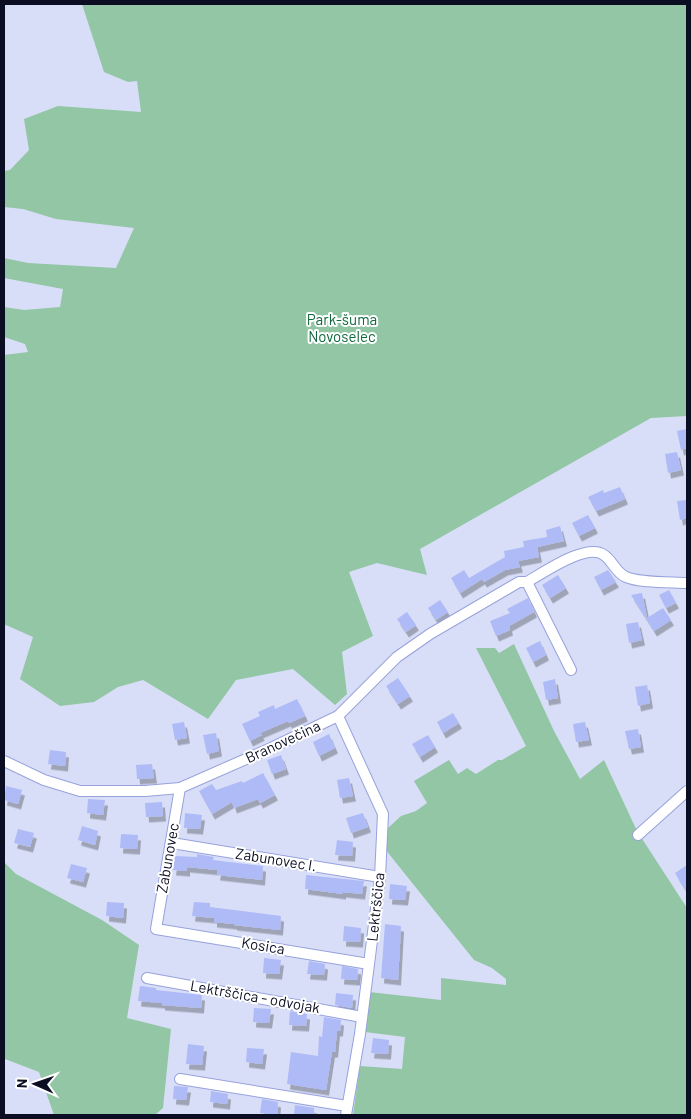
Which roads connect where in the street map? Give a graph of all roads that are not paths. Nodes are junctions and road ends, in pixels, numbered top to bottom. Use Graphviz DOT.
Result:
graph roads {
  1 [pos="527,582"];
  2 [pos="687,583"];
  3 [pos="571,670"];
  4 [pos="338,716"];
  5 [pos="4,762"];
  6 [pos="180,788"];
  7 [pos="687,791"];
  8 [pos="638,835"];
  9 [pos="172,843"];
  10 [pos="380,877"];
  11 [pos="156,929"];
  12 [pos="369,964"];
  13 [pos="147,978"];
  14 [pos="362,1017"];
  15 [pos="180,1079"];
  16 [pos="346,1111"];
  1 -- 2 [label="street, Branovečina"];
  1 -- 3 [label="street"];
  1 -- 4 [label="street, Branovečina"];
  4 -- 6 [label="street, Branovečina"];
  4 -- 10 [label="street, Lektrščica"];
  5 -- 6 [label="street, Branovečina"];
  6 -- 9 [label="street, Zabunovec"];
  7 -- 8 [label="street"];
  9 -- 10 [label="street, Zabunovec I."];
  9 -- 11 [label="street, Zabunovec"];
  10 -- 12 [label="street, Lektrščica"];
  11 -- 12 [label="street, Kosica"];
  12 -- 14 [label="street, Lektrščica"];
  13 -- 14 [label="street, Lektrščica - odvojak"];
  14 -- 16 [label="street, Lektrščica"];
  15 -- 16 [label="street, Lektrščica"];
}
